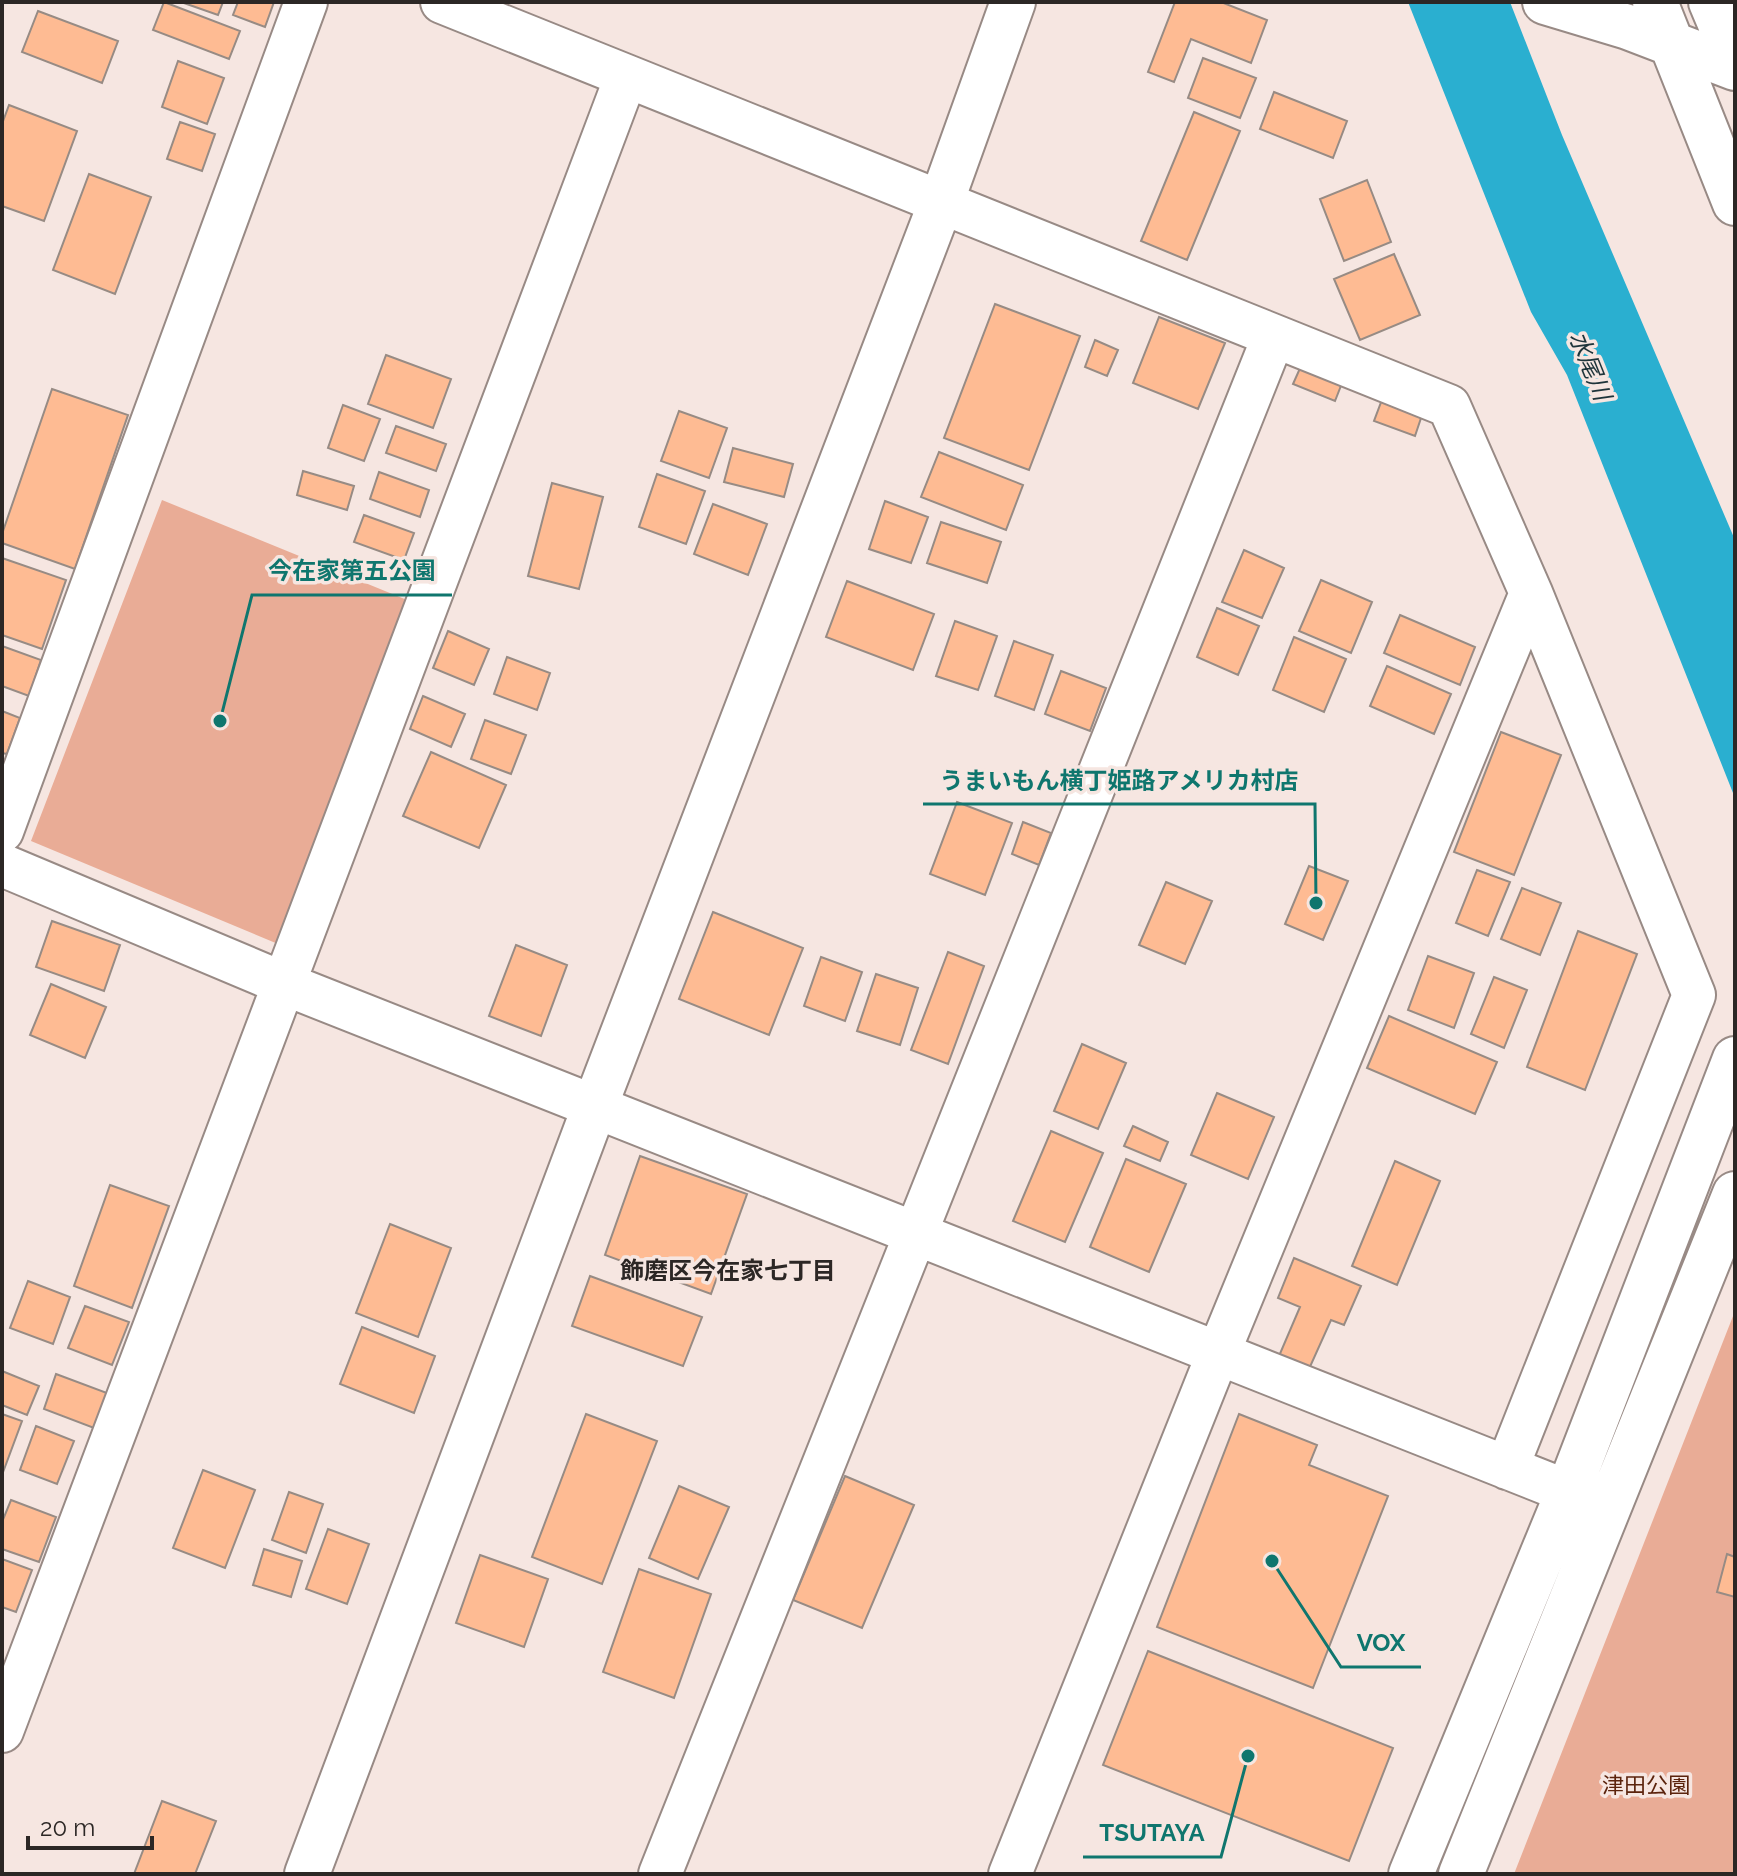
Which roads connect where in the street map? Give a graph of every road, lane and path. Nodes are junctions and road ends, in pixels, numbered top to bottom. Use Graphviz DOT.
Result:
graph roads {
  1 [pos="306,2"];
  2 [pos="442,2"];
  3 [pos="1013,2"];
  4 [pos="1655,2"];
  5 [pos="1711,2"];
  6 [pos="1562,7"];
  7 [pos="1673,45"];
  8 [pos="1735,59"];
  9 [pos="1735,68"];
  10 [pos="626,77"];
  11 [pos="942,200"];
  12 [pos="1735,203"];
  13 [pos="1273,338"];
  14 [pos="1531,593"];
  15 [pos="2,831"];
  16 [pos="2,865"];
  17 [pos="285,984"];
  18 [pos="1735,1059"];
  19 [pos="595,1106"];
  20 [pos="1735,1194"];
  21 [pos="916,1232"];
  22 [pos="1218,1354"];
  23 [pos="1507,1468"];
  24 [pos="1568,1492"];
  25 [pos="1611,1509"];
  26 [pos="2,1731"];
  27 [pos="307,1874"];
  28 [pos="660,1874"];
  29 [pos="1010,1874"];
  30 [pos="1411,1874"];
  31 [pos="1461,1874"];
  1 -- 15 [label="street"];
  2 -- 10 [label="street"];
  3 -- 11 [label="street"];
  4 -- 7 [label="street"];
  5 -- 8 [label="street"];
  6 -- 7 [label="street"];
  7 -- 9 [label="street"];
  7 -- 12 [label="street"];
  10 -- 11 [label="street"];
  10 -- 17 [label="street"];
  11 -- 13 [label="street"];
  11 -- 19 [label="street"];
  13 -- 14 [label="street"];
  13 -- 21 [label="street"];
  14 -- 22 [label="street"];
  14 -- 23 [label="street"];
  16 -- 17 [label="street"];
  17 -- 19 [label="street"];
  17 -- 26 [label="street"];
  18 -- 24 [label="street"];
  19 -- 21 [label="street"];
  19 -- 27 [label="street"];
  20 -- 25 [label="street"];
  21 -- 22 [label="street"];
  21 -- 28 [label="street"];
  22 -- 23 [label="street"];
  22 -- 29 [label="street"];
  23 -- 24 [label="street"];
  24 -- 25 [label="street"];
  24 -- 30 [label="street"];
  25 -- 31 [label="street"];
}
